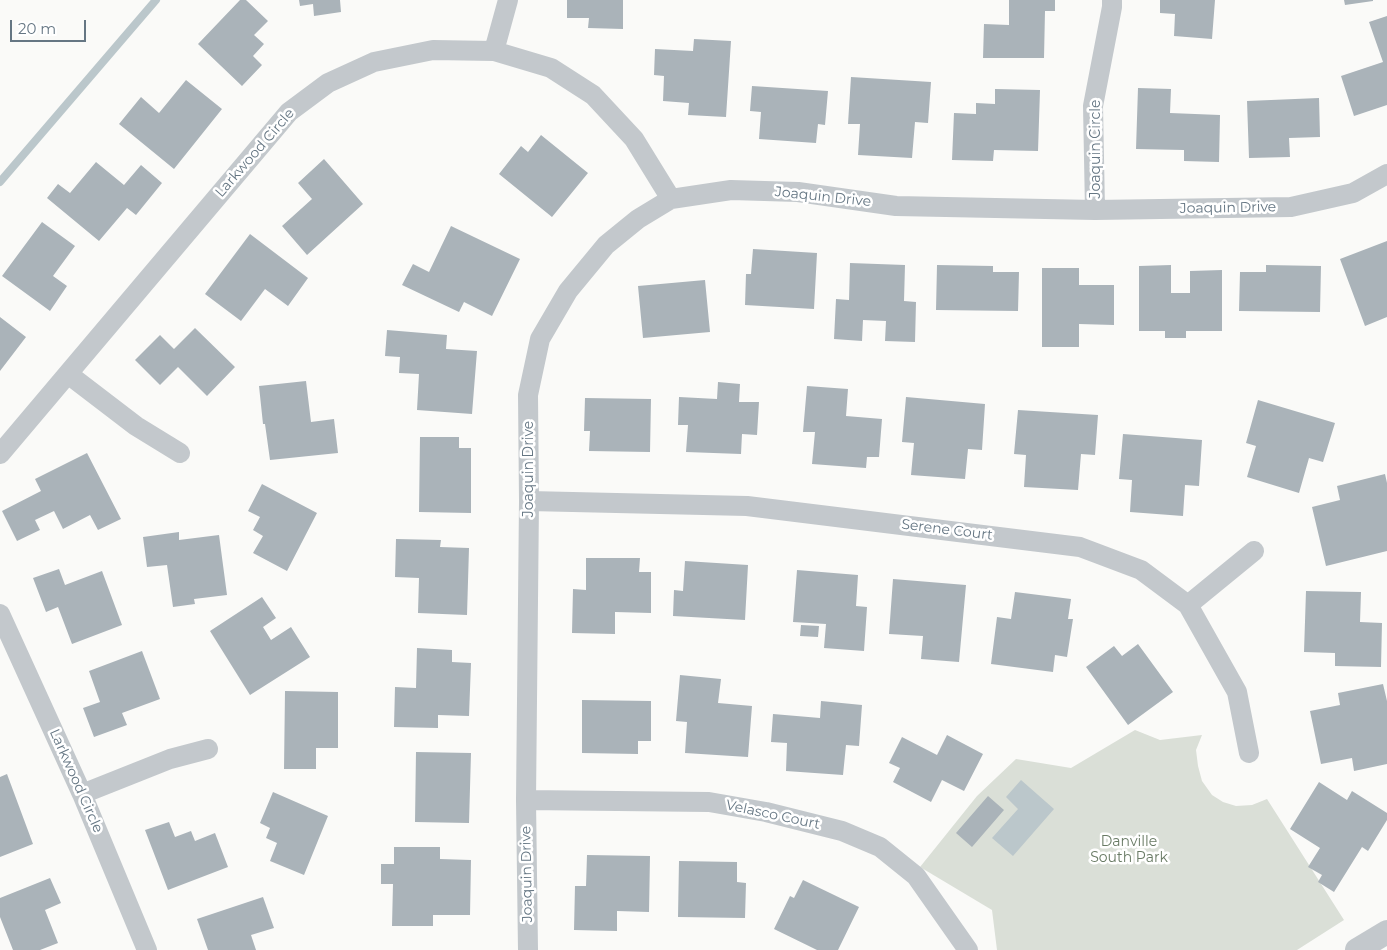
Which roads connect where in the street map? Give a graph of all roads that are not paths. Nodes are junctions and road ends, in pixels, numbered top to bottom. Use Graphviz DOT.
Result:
graph roads {
  1 [pos="508,0"];
  2 [pos="1112,0"];
  3 [pos="494,51"];
  4 [pos="1387,174"];
  5 [pos="671,199"];
  6 [pos="1096,210"];
  7 [pos="68,374"];
  8 [pos="180,453"];
  9 [pos="0,454"];
  10 [pos="529,501"];
  11 [pos="1254,551"];
  12 [pos="1188,605"];
  13 [pos="0,614"];
  14 [pos="208,749"];
  15 [pos="1250,753"];
  16 [pos="82,794"];
  17 [pos="526,800"];
  18 [pos="1387,932"];
  19 [pos="147,950"];
  20 [pos="528,950"];
  21 [pos="968,950"];
  22 [pos="1358,950"];
  1 -- 3 [label="street"];
  2 -- 6 [label="street, Joaquin Circle"];
  3 -- 5 [label="street, Larkwood Circle"];
  3 -- 7 [label="street, Larkwood Circle"];
  4 -- 6 [label="street, Joaquin Drive"];
  5 -- 6 [label="street, Joaquin Drive"];
  5 -- 10 [label="street, Joaquin Drive"];
  7 -- 8 [label="street"];
  7 -- 9 [label="street, Larkwood Circle"];
  10 -- 12 [label="street, Serene Court"];
  10 -- 17 [label="street, Joaquin Drive"];
  11 -- 12 [label="street"];
  12 -- 15 [label="street, Serene Court"];
  13 -- 16 [label="street, Larkwood Circle"];
  14 -- 16 [label="street"];
  16 -- 19 [label="street, Larkwood Circle"];
  17 -- 20 [label="street, Joaquin Drive"];
  17 -- 21 [label="street, Velasco Court"];
  18 -- 22 [label="street"];
}
